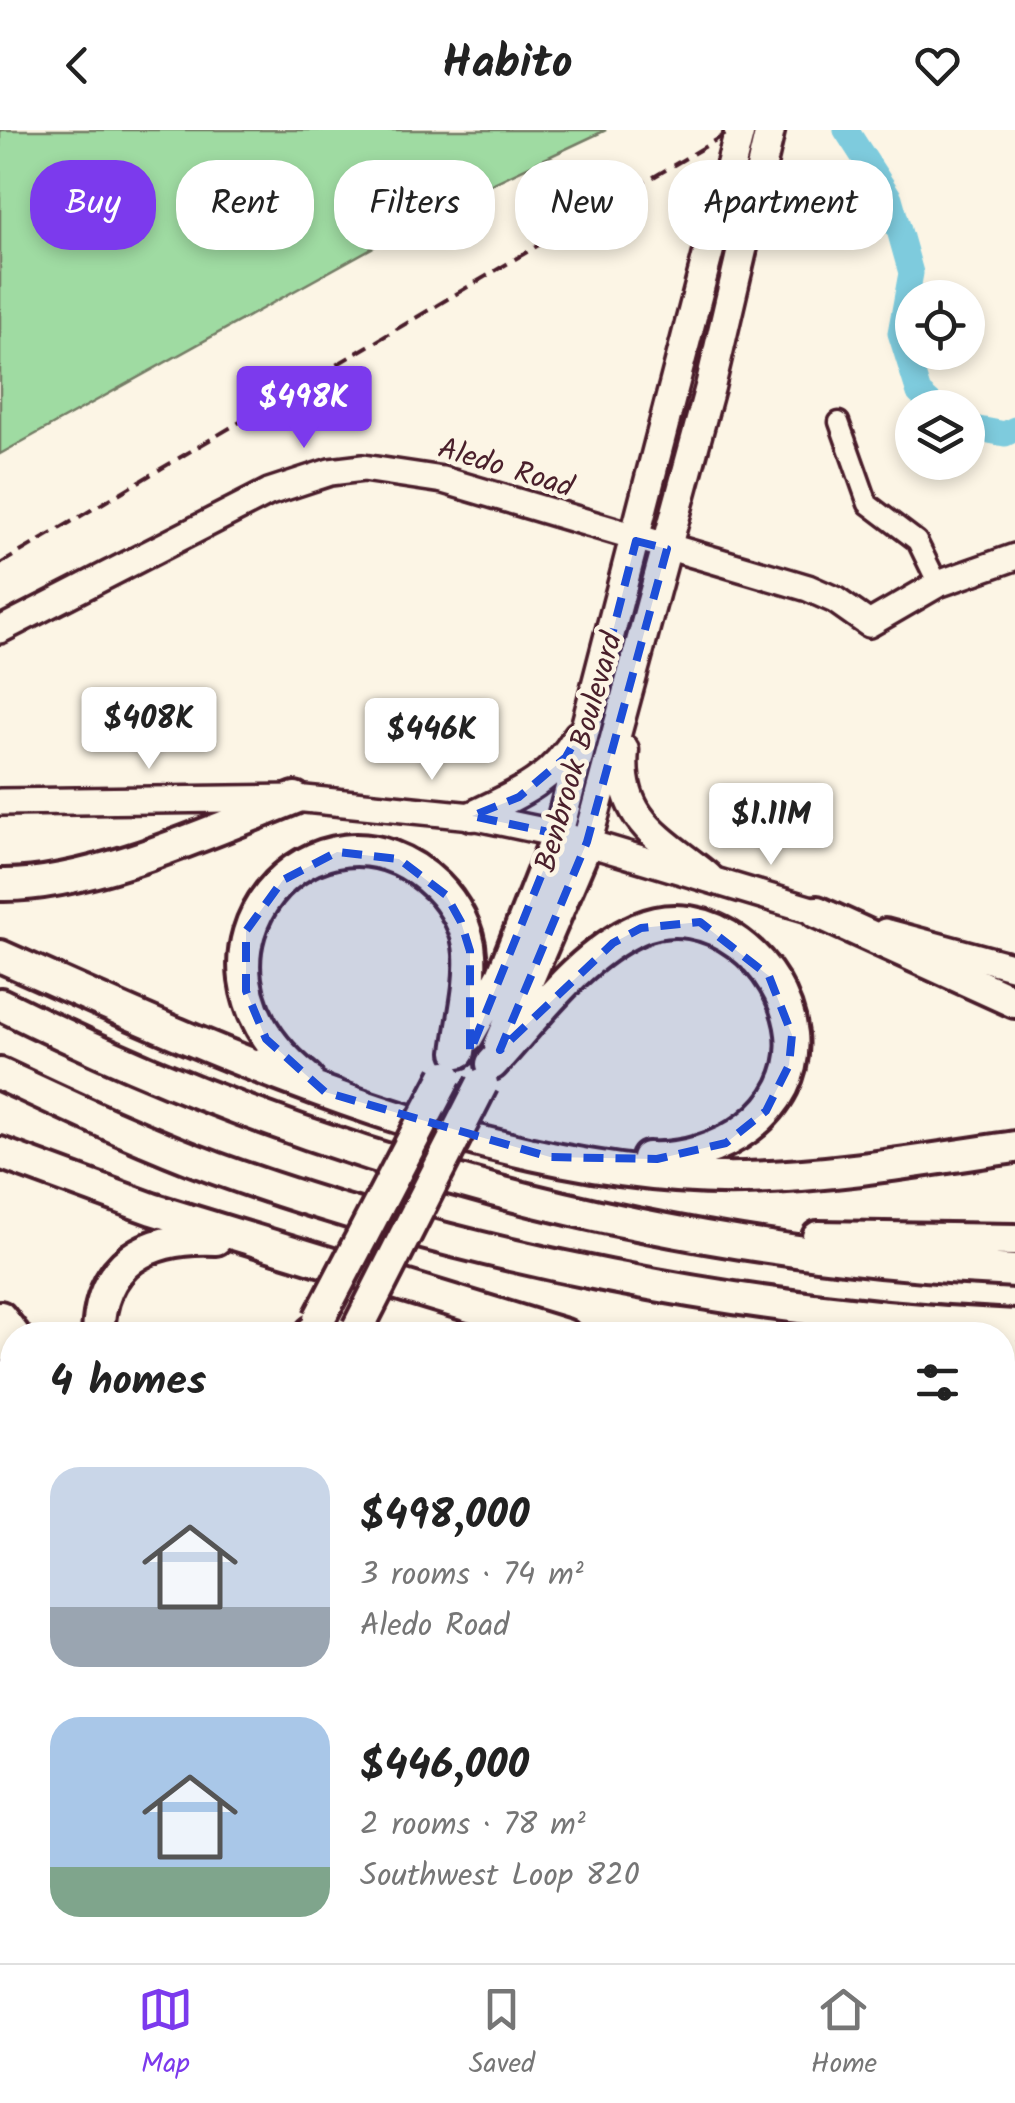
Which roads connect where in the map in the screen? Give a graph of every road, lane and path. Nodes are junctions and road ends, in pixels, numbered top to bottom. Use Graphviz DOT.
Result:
graph roads {
  1 [pos="740,130"];
  2 [pos="770,130"];
  3 [pos="839,422"];
  4 [pos="636,540"];
  5 [pos="667,549"];
  6 [pos="1015,557"];
  7 [pos="938,584"];
  8 [pos="0,630"];
  9 [pos="630,697"];
  10 [pos="594,709"];
  11 [pos="295,798"];
  12 [pos="0,802"];
  13 [pos="472,816"];
  14 [pos="573,838"];
  15 [pos="708,877"];
  16 [pos="0,885"];
  17 [pos="818,912"];
  18 [pos="0,956"];
  19 [pos="1015,966"];
  20 [pos="1015,1002"];
  21 [pos="0,1004"];
  22 [pos="452,1064"];
  23 [pos="0,1074"];
  24 [pos="487,1074"];
  25 [pos="325,1092"];
  26 [pos="1015,1147"];
  27 [pos="0,1153"];
  28 [pos="550,1157"];
  29 [pos="606,1218"];
  30 [pos="250,1238"];
  31 [pos="1015,1240"];
  32 [pos="504,1254"];
  33 [pos="1015,1271"];
  34 [pos="483,1310"];
  35 [pos="101,1322"];
  36 [pos="317,1322"];
  37 [pos="362,1322"];
  38 [pos="500,1322"];
  39 [pos="522,1322"];
  40 [pos="770,1322"];
  41 [pos="965,1322"];
  1 -- 4 [label="main road, Benbrook Boulevard"];
  2 -- 5 [label="main road, Benbrook Boulevard"];
  3 -- 7 [label="street"];
  4 -- 5 [label="street, Aledo Road"];
  4 -- 8 [label="street, Aledo Road"];
  4 -- 10 [label="main road, Benbrook Boulevard"];
  5 -- 7 [label="street, Aledo Road"];
  5 -- 9 [label="main road, Benbrook Boulevard"];
  6 -- 7 [label="street"];
  9 -- 14 [label="main road, Benbrook Boulevard"];
  9 -- 15 [label="main road"];
  10 -- 13 [label="main road"];
  10 -- 14 [label="main road, Benbrook Boulevard"];
  11 -- 12 [label="street"];
  11 -- 13 [label="street"];
  11 -- 16 [label="highway"];
  13 -- 14 [label="street"];
  14 -- 15 [label="street"];
  14 -- 22 [label="highway, Benbrook Boulevard"];
  14 -- 24 [label="highway, Benbrook Boulevard"];
  15 -- 17 [label="street"];
  17 -- 19 [label="street"];
  17 -- 20 [label="highway"];
  18 -- 25 [label="highway"];
  21 -- 29 [label="highway"];
  22 -- 25 [label="highway"];
  22 -- 36 [label="highway, Benbrook Boulevard, bridge"];
  23 -- 32 [label="highway"];
  24 -- 28 [label="highway"];
  24 -- 37 [label="highway, Benbrook Boulevard, bridge"];
  25 -- 28 [label="highway"];
  26 -- 28 [label="highway"];
  27 -- 30 [label="highway"];
  29 -- 31 [label="highway"];
  29 -- 33 [label="highway"];
  30 -- 34 [label="highway"];
  30 -- 35 [label="highway"];
  32 -- 40 [label="highway"];
  32 -- 41 [label="highway"];
  34 -- 38 [label="highway"];
  34 -- 39 [label="highway"];
}
